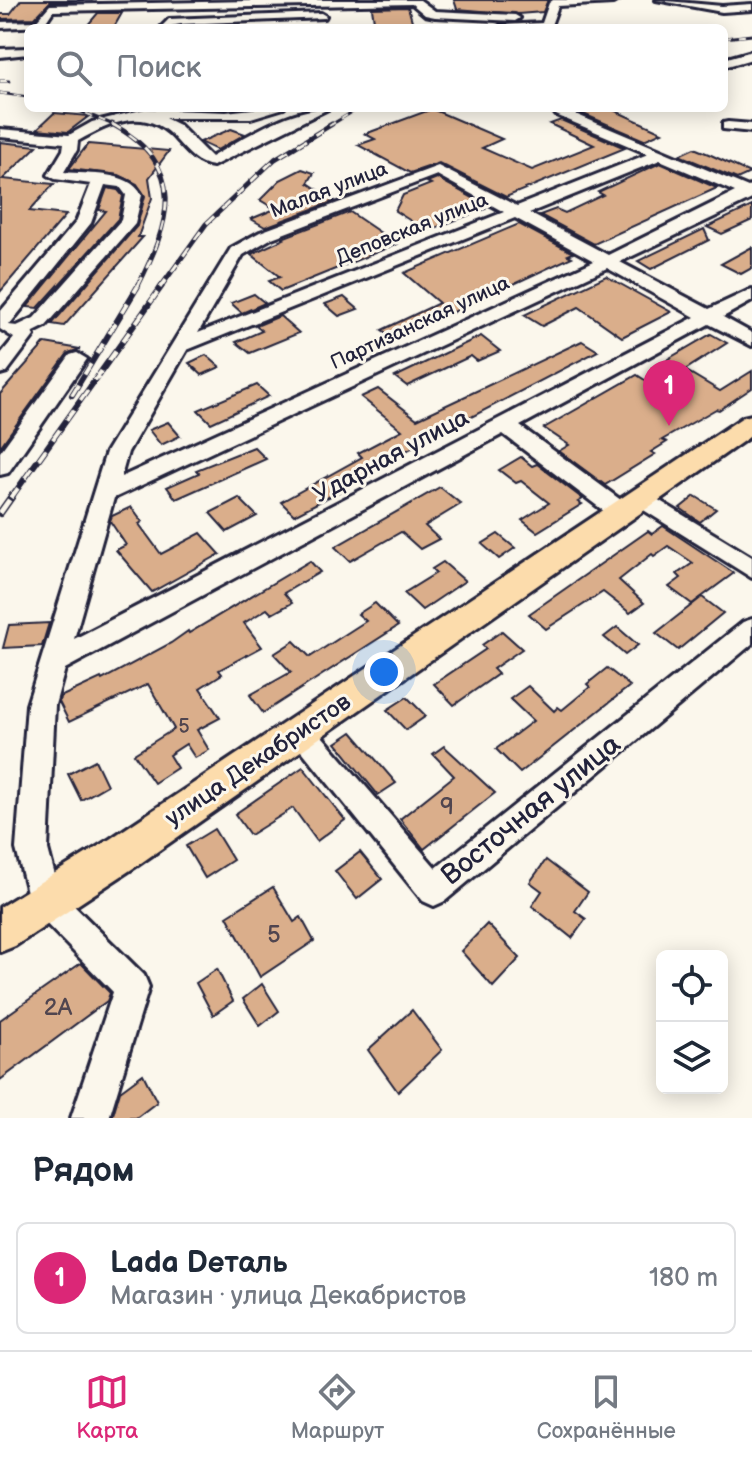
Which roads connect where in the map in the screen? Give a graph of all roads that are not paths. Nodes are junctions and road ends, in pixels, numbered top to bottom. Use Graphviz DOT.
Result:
graph roads {
  1 [pos="613,0"];
  2 [pos="661,0"];
  3 [pos="204,2"];
  4 [pos="332,3"];
  5 [pos="52,4"];
  6 [pos="752,7"];
  7 [pos="550,16"];
  8 [pos="528,17"];
  9 [pos="515,18"];
  10 [pos="484,20"];
  11 [pos="24,24"];
  12 [pos="39,24"];
  13 [pos="168,24"];
  14 [pos="490,24"];
  15 [pos="547,24"];
  16 [pos="0,25"];
  17 [pos="24,51"];
  18 [pos="0,53"];
  19 [pos="752,55"];
  20 [pos="728,62"];
  21 [pos="138,112"];
  22 [pos="142,112"];
  23 [pos="228,112"];
  24 [pos="262,112"];
  25 [pos="314,112"];
  26 [pos="570,112"];
  27 [pos="728,126"];
  28 [pos="174,128"];
  29 [pos="752,128"];
  30 [pos="0,133"];
  31 [pos="255,138"];
  32 [pos="71,139"];
  33 [pos="659,155"];
  34 [pos="97,179"];
  35 [pos="750,192"];
  36 [pos="515,212"];
  37 [pos="607,262"];
  38 [pos="752,294"];
  39 [pos="710,318"];
  40 [pos="8,333"];
  41 [pos="752,340"];
  42 [pos="182,346"];
  43 [pos="77,359"];
  44 [pos="0,368"];
  45 [pos="752,423"];
  46 [pos="505,425"];
  47 [pos="0,468"];
  48 [pos="105,493"];
  49 [pos="631,505"];
  50 [pos="752,569"];
  51 [pos="752,629"];
  52 [pos="54,662"];
  53 [pos="300,731"];
  54 [pos="45,900"];
  55 [pos="0,931"];
  56 [pos="90,1118"];
  1 -- 7 [label="street"];
  2 -- 6 [label="street"];
  3 -- 4 [label="street"];
  3 -- 5 [label="street"];
  4 -- 10 [label="street"];
  4 -- 13 [label="street"];
  5 -- 12 [label="street"];
  7 -- 8 [label="street"];
  7 -- 15 [label="street"];
  9 -- 10 [label="street"];
  10 -- 14 [label="street"];
  11 -- 16 [label="street"];
  17 -- 18 [label="street"];
  19 -- 20 [label="street"];
  21 -- 32 [label="street"];
  22 -- 28 [label="street"];
  23 -- 24 [label="street"];
  25 -- 31 [label="street"];
  26 -- 33 [label="street"];
  27 -- 29 [label="street"];
  28 -- 31 [label="street"];
  28 -- 31 [label="street"];
  30 -- 32 [label="street"];
  32 -- 34 [label="street"];
  33 -- 35 [label="street"];
  33 -- 36 [label="street, Деповская улица"];
  34 -- 40 [label="street"];
  34 -- 40 [label="street"];
  35 -- 37 [label="street, Партизанская улица"];
  36 -- 37 [label="street"];
  36 -- 42 [label="street, Деповская улица"];
  36 -- 42 [label="street, Малая улица"];
  37 -- 39 [label="street"];
  37 -- 48 [label="street, Партизанская улица"];
  38 -- 39 [label="street, Ударная улица"];
  39 -- 41 [label="street"];
  39 -- 46 [label="street, Ударная улица"];
  40 -- 44 [label="street"];
  42 -- 48 [label="street"];
  43 -- 47 [label="street"];
  45 -- 49 [label="main road, улица Декабристов"];
  46 -- 49 [label="street"];
  46 -- 52 [label="street, Ударная улица"];
  48 -- 52 [label="street"];
  49 -- 50 [label="street"];
  49 -- 53 [label="main road, улица Декабристов"];
  51 -- 53 [label="street, Восточная улица"];
  52 -- 54 [label="street"];
  53 -- 54 [label="main road, улица Декабристов"];
  54 -- 55 [label="main road, улица Декабристов"];
  54 -- 56 [label="street"];
}
